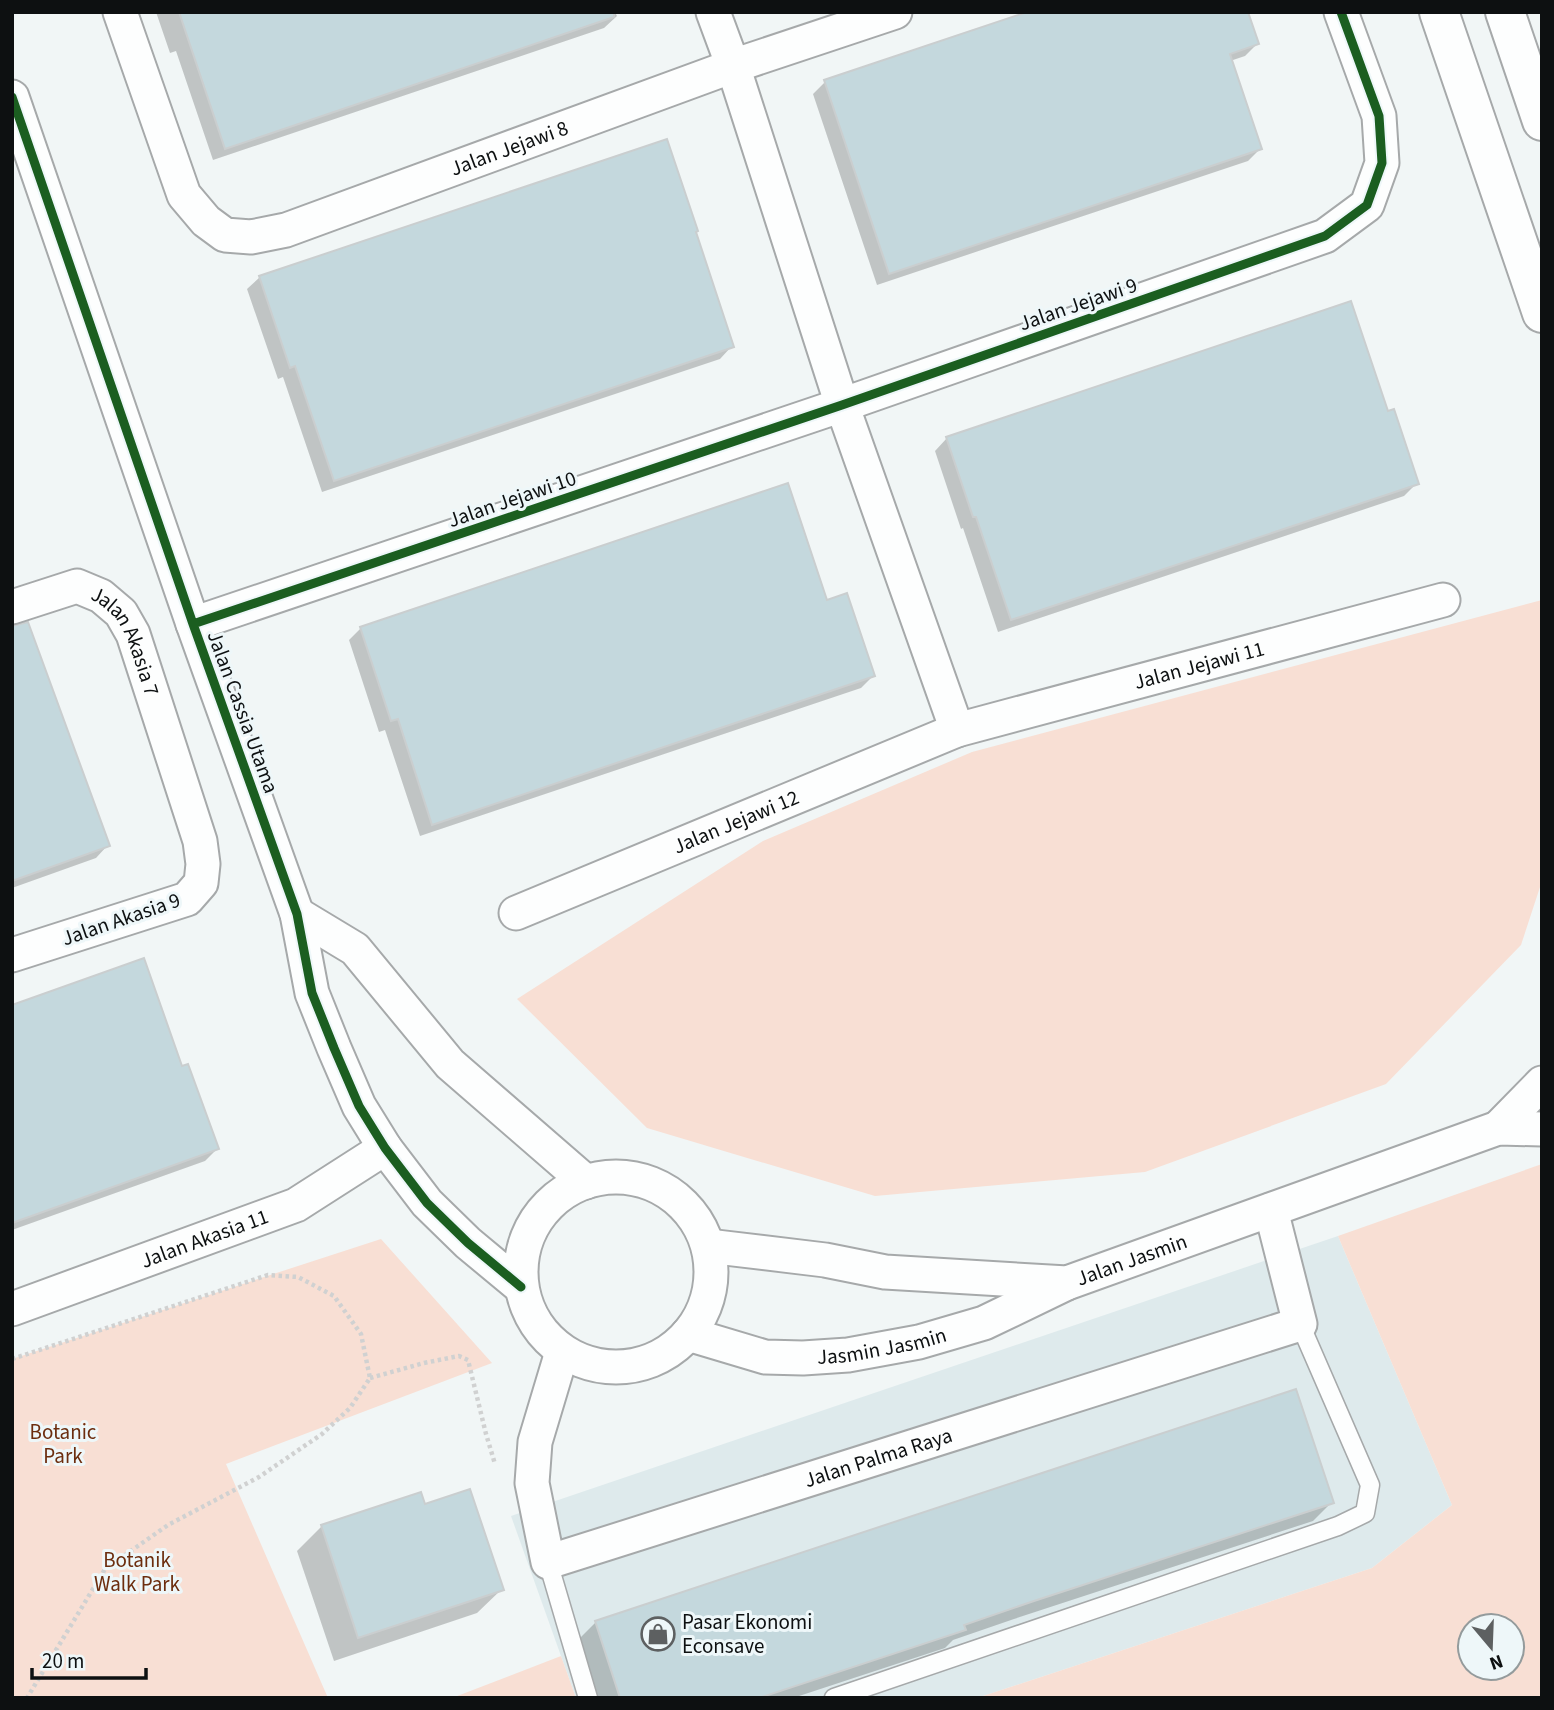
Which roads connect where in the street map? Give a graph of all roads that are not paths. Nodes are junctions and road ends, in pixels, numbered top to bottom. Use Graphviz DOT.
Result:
graph roads {
  1 [pos="120,12"];
  2 [pos="713,12"];
  3 [pos="895,12"];
  4 [pos="1341,12"];
  5 [pos="1439,12"];
  6 [pos="1505,12"];
  7 [pos="733,66"];
  8 [pos="12,97"];
  9 [pos="1542,121"];
  10 [pos="1542,313"];
  11 [pos="842,405"];
  12 [pos="1443,600"];
  13 [pos="12,607"];
  14 [pos="193,624"];
  15 [pos="957,730"];
  16 [pos="166,737"];
  17 [pos="516,913"];
  18 [pos="297,914"];
  19 [pos="12,955"];
  20 [pos="1542,1083"];
  21 [pos="1499,1128"];
  22 [pos="1542,1129"];
  23 [pos="385,1148"];
  24 [pos="586,1182"];
  25 [pos="1270,1210"];
  26 [pos="708,1246"];
  27 [pos="1067,1283"];
  28 [pos="522,1287"];
  29 [pos="12,1309"];
  30 [pos="1300,1324"];
  31 [pos="688,1334"];
  32 [pos="562,1352"];
  33 [pos="548,1562"];
  34 [pos="588,1698"];
  35 [pos="834,1698"];
  1 -- 7 [label="street, Jalan Jejawi 8"];
  2 -- 7 [label="street"];
  3 -- 7 [label="street, Jalan Jejawi 8"];
  4 -- 11 [label="street, Jalan Jejawi 9"];
  5 -- 10 [label="main road"];
  6 -- 9 [label="main road"];
  7 -- 11 [label="street"];
  8 -- 14 [label="street, Jalan Cassia Utama"];
  11 -- 14 [label="street, Jalan Jejawi 10"];
  11 -- 15 [label="street"];
  12 -- 15 [label="street, Jalan Jejawi 11"];
  13 -- 16 [label="street, Jalan Akasia 7"];
  14 -- 18 [label="street, Jalan Cassia Utama"];
  15 -- 17 [label="street, Jalan Jejawi 12"];
  16 -- 19 [label="street, Jalan Akasia 9"];
  18 -- 23 [label="street, Jalan Cassia Utama"];
  18 -- 24 [label="street"];
  20 -- 21 [label="street, Jalan Jasmin"];
  21 -- 22 [label="street, Jalan Jasmin"];
  21 -- 25 [label="street, Jalan Jasmin"];
  23 -- 28 [label="street, Jalan Cassia Utama"];
  23 -- 29 [label="street, Jalan Akasia 11"];
  24 -- 26 [label="street"];
  24 -- 28 [label="street"];
  25 -- 27 [label="street, Jalan Jasmin"];
  25 -- 30 [label="street"];
  26 -- 27 [label="street, Jalan Jasmin"];
  26 -- 31 [label="street"];
  27 -- 31 [label="street, Jasmin Jasmin"];
  28 -- 32 [label="street"];
  30 -- 33 [label="street, Jalan Palma Raya"];
  30 -- 35 [label="lane"];
  31 -- 32 [label="street"];
  32 -- 33 [label="street"];
  33 -- 34 [label="lane"];
}
